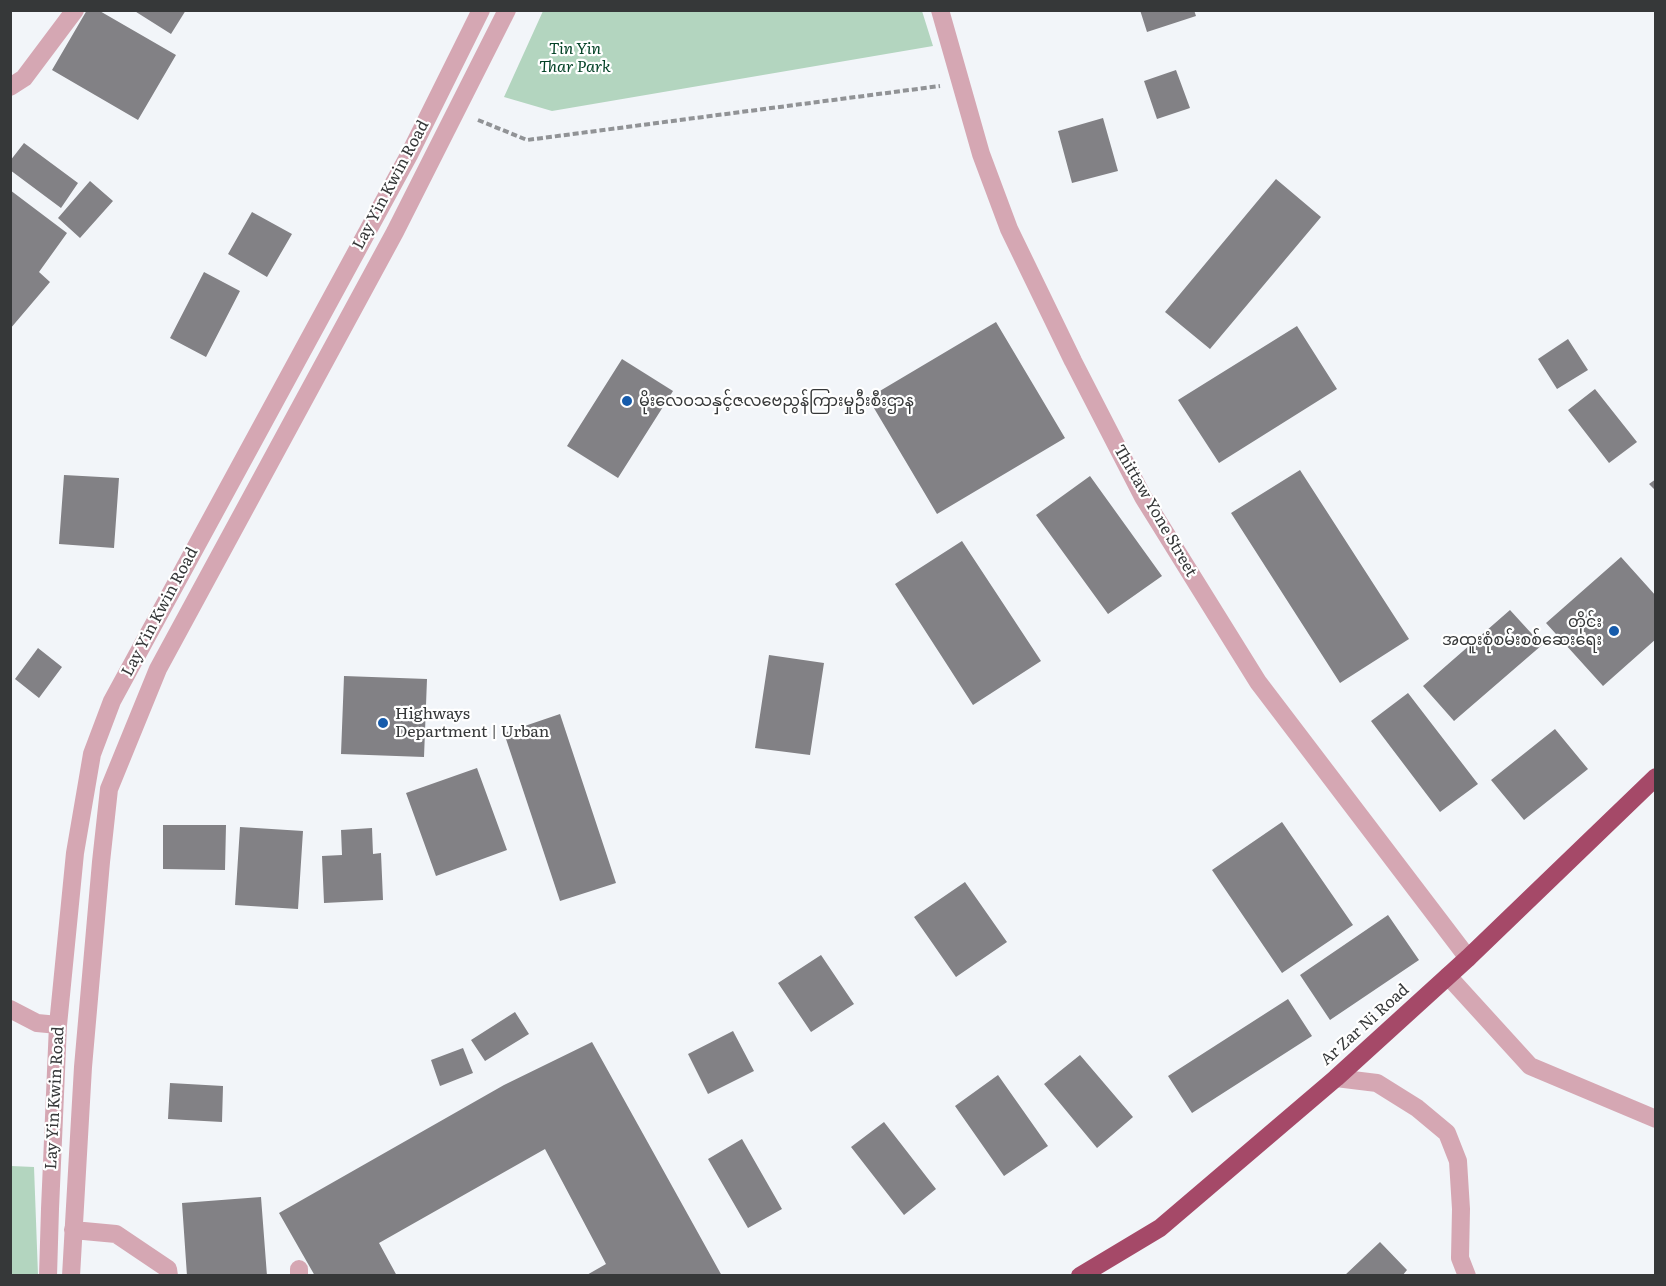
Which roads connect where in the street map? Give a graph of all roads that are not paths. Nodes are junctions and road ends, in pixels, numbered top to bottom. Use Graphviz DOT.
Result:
graph roads {
  1 [pos="75,10"];
  2 [pos="481,10"];
  3 [pos="507,10"];
  4 [pos="940,10"];
  5 [pos="15,78"];
  6 [pos="1652,786"];
  7 [pos="1468,958"];
  8 [pos="1448,976"];
  9 [pos="10,1009"];
  10 [pos="58,1025"];
  11 [pos="1336,1078"];
  12 [pos="1656,1119"];
  13 [pos="73,1230"];
  14 [pos="48,1275"];
  15 [pos="71,1275"];
  16 [pos="169,1275"];
  17 [pos="1080,1275"];
  18 [pos="1467,1275"];
  1 -- 5 [label="street"];
  2 -- 10 [label="street, Lay Yin Kwin Road"];
  3 -- 13 [label="street, Lay Yin Kwin Road"];
  4 -- 7 [label="street, Thittaw Yone Street"];
  6 -- 7 [label="highway, Ar Zar Ni Road"];
  7 -- 8 [label="highway, Ar Zar Ni Road"];
  8 -- 11 [label="highway, Ar Zar Ni Road"];
  8 -- 12 [label="street"];
  9 -- 10 [label="street"];
  10 -- 14 [label="street, Lay Yin Kwin Road"];
  11 -- 17 [label="highway, Ar Zar Ni Road"];
  11 -- 18 [label="street"];
  13 -- 15 [label="street, Lay Yin Kwin Road"];
  13 -- 16 [label="street"];
}
